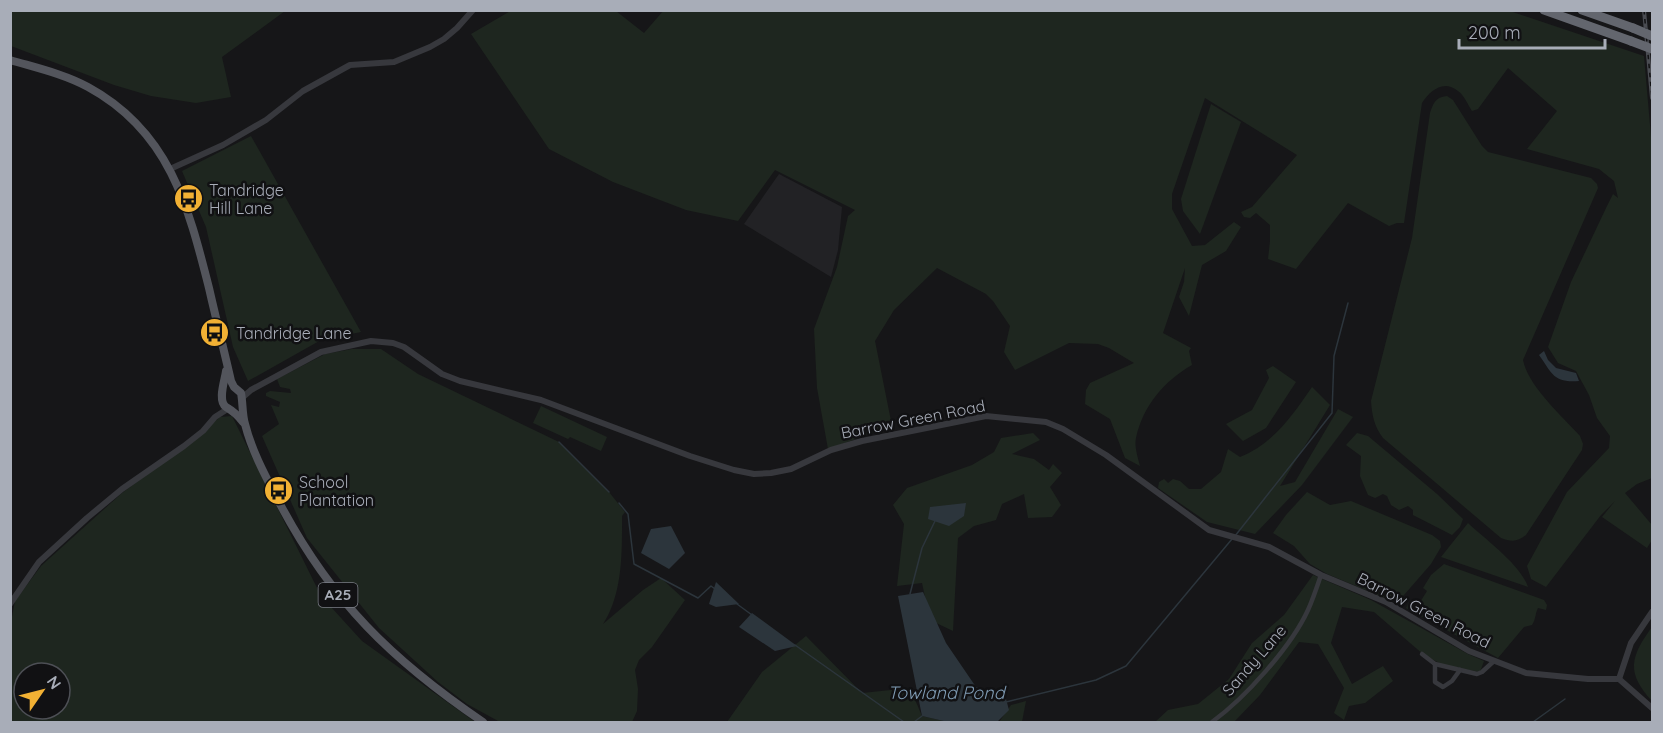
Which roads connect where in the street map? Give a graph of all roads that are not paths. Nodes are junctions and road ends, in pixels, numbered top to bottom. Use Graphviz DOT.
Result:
graph roads {
  1 [pos="473,10"];
  2 [pos="1544,10"];
  3 [pos="1582,10"];
  4 [pos="1653,36"];
  5 [pos="1653,49"];
  6 [pos="10,60"];
  7 [pos="170,169"];
  8 [pos="226,360"];
  9 [pos="223,390"];
  10 [pos="239,394"];
  11 [pos="221,402"];
  12 [pos="230,408"];
  13 [pos="216,417"];
  14 [pos="245,426"];
  15 [pos="1321,575"];
  16 [pos="10,604"];
  17 [pos="1653,612"];
  18 [pos="1422,654"];
  19 [pos="1494,661"];
  20 [pos="1435,664"];
  21 [pos="1460,670"];
  22 [pos="1619,679"];
  23 [pos="1653,708"];
  24 [pos="483,723"];
  25 [pos="1212,723"];
  1 -- 7 [label="street"];
  2 -- 5 [label="highway, bridge"];
  3 -- 4 [label="highway, bridge"];
  6 -- 7 [label="main road, A25"];
  7 -- 8 [label="main road, A25"];
  8 -- 9 [label="main road, A25"];
  8 -- 10 [label="main road, A25"];
  9 -- 10 [label="main road"];
  9 -- 11 [label="main road"];
  10 -- 12 [label="main road"];
  10 -- 14 [label="main road, A25"];
  10 -- 15 [label="street, Barrow Green Road"];
  11 -- 12 [label="main road"];
  11 -- 13 [label="street"];
  12 -- 13 [label="street"];
  12 -- 14 [label="main road, A25"];
  13 -- 16 [label="street"];
  14 -- 24 [label="main road, A25"];
  15 -- 19 [label="street, Barrow Green Road"];
  15 -- 25 [label="street, Sandy Lane"];
  17 -- 22 [label="street"];
  18 -- 20 [label="street"];
  19 -- 21 [label="street"];
  19 -- 22 [label="street, Barrow Green Road"];
  20 -- 21 [label="street"];
  20 -- 21 [label="street"];
  22 -- 23 [label="street"];
}
